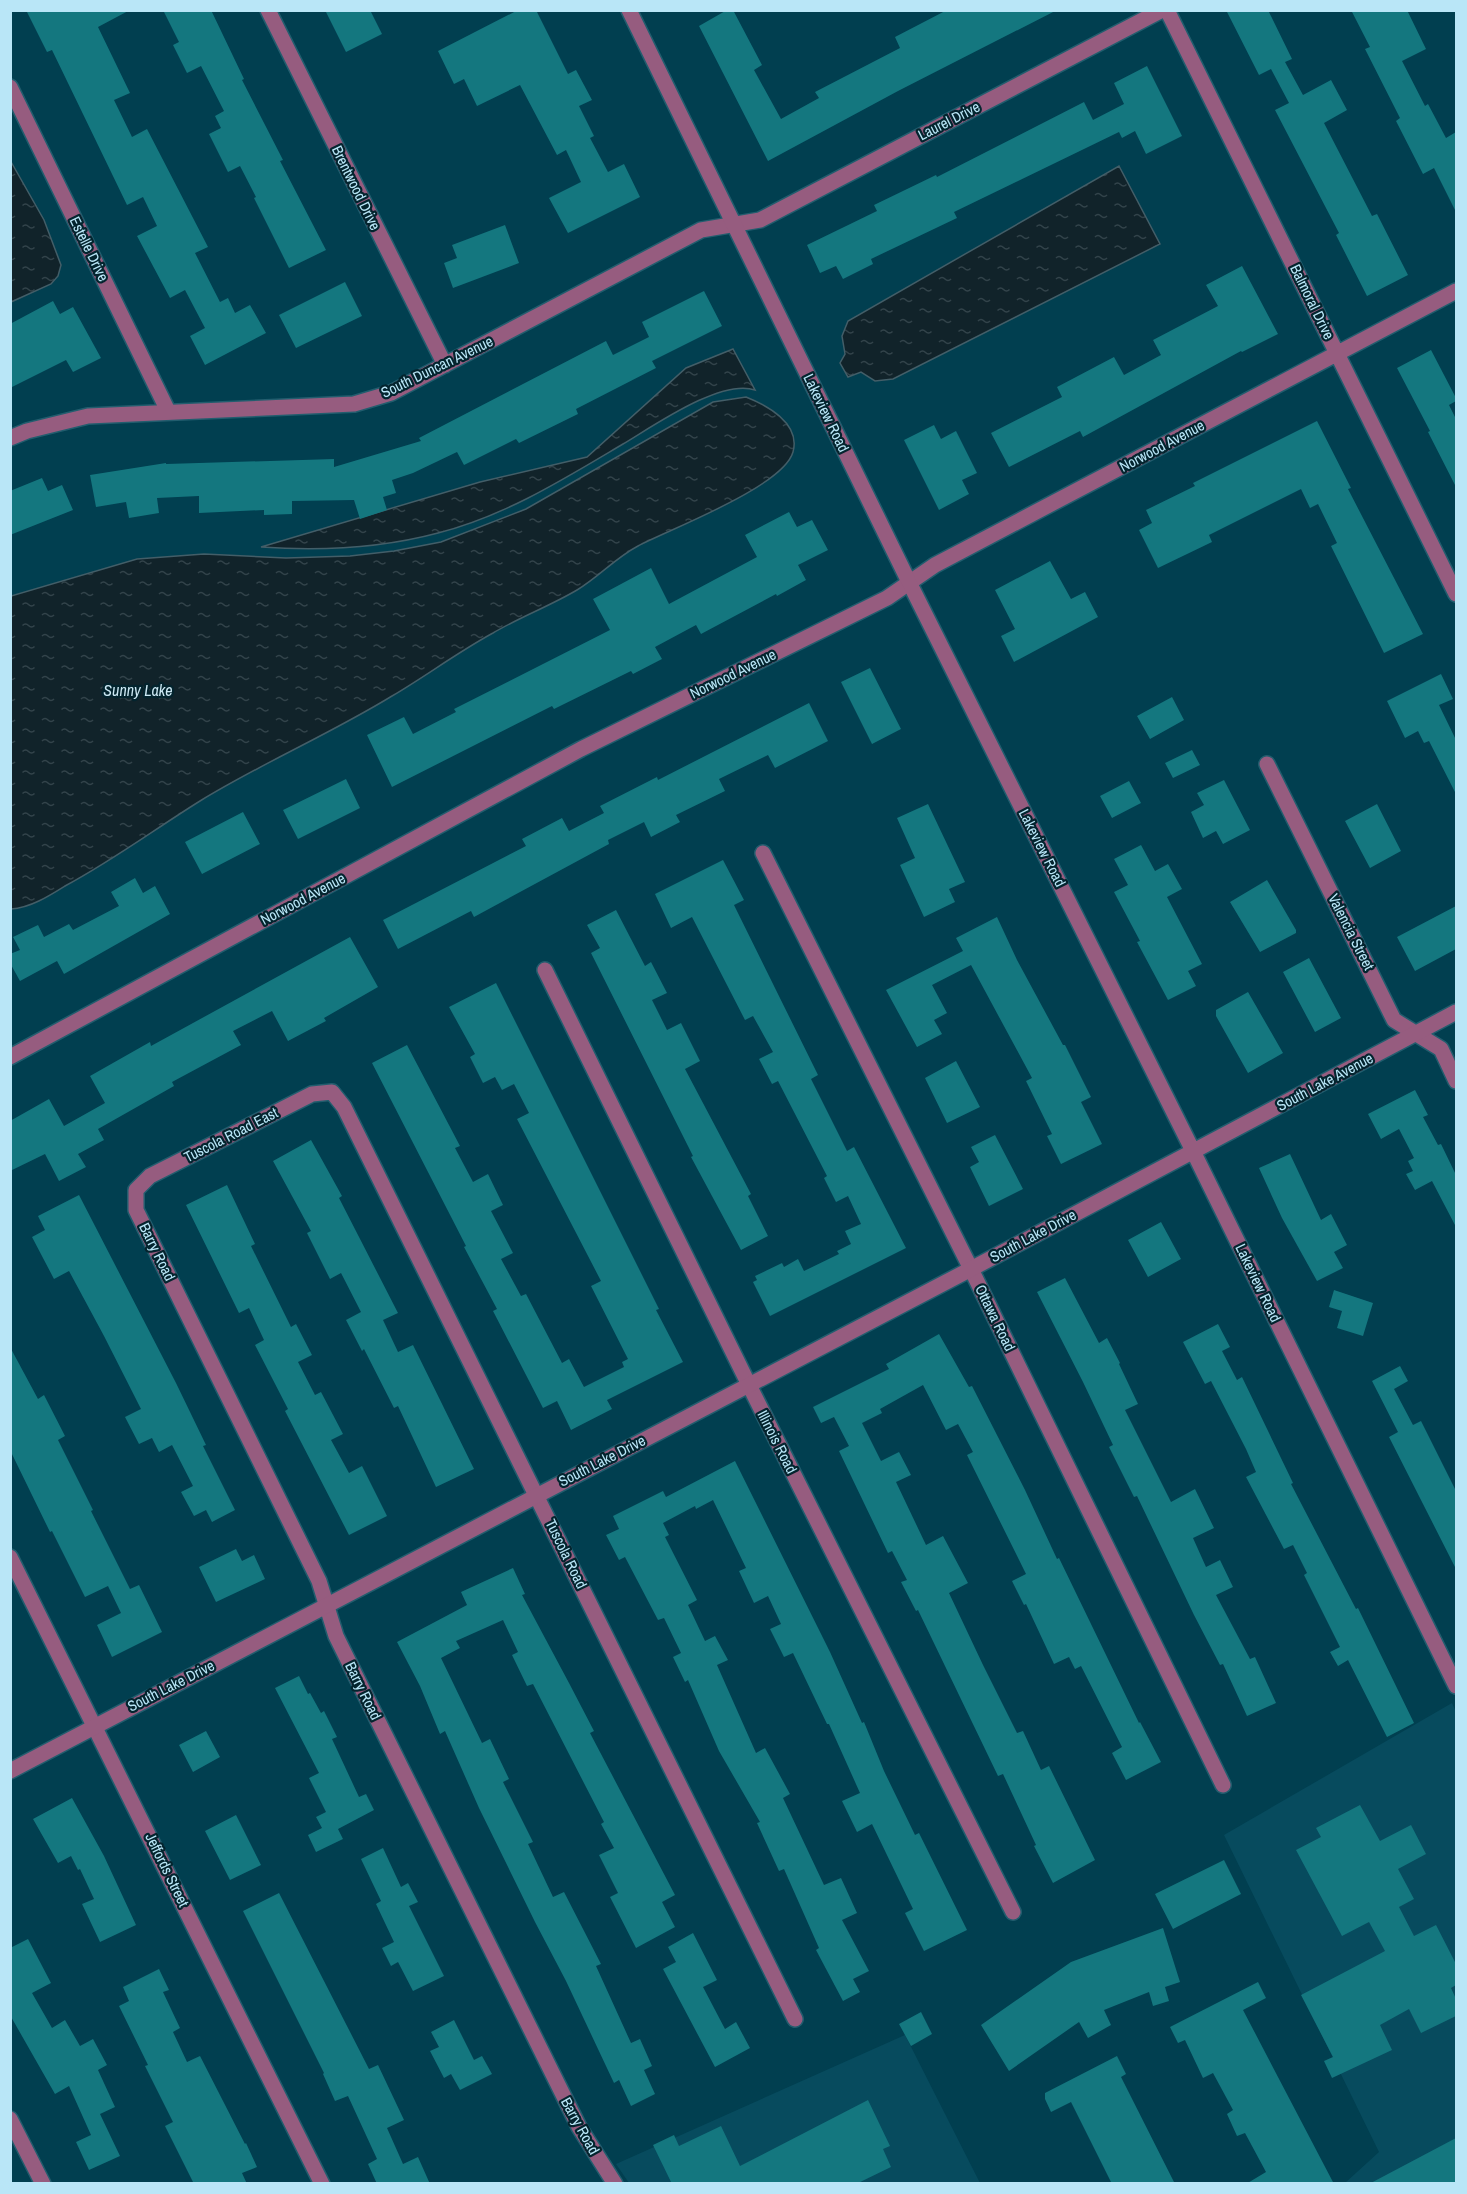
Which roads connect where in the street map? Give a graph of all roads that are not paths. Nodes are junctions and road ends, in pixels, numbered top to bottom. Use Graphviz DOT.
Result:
graph roads {
  1 [pos="268,10"];
  2 [pos="629,10"];
  3 [pos="1162,10"];
  4 [pos="1167,10"];
  5 [pos="10,87"];
  6 [pos="733,224"];
  7 [pos="1456,291"];
  8 [pos="1338,354"];
  9 [pos="445,365"];
  10 [pos="168,411"];
  11 [pos="10,438"];
  12 [pos="909,582"];
  13 [pos="1456,594"];
  14 [pos="1267,764"];
  15 [pos="763,853"];
  16 [pos="545,970"];
  17 [pos="1456,1012"];
  18 [pos="1417,1033"];
  19 [pos="10,1057"];
  20 [pos="1456,1081"];
  21 [pos="332,1092"];
  22 [pos="1193,1151"];
  23 [pos="136,1190"];
  24 [pos="971,1269"];
  25 [pos="749,1385"];
  26 [pos="537,1495"];
  27 [pos="13,1566"];
  28 [pos="327,1606"];
  29 [pos="1456,1686"];
  30 [pos="96,1725"];
  31 [pos="10,1771"];
  32 [pos="1223,1785"];
  33 [pos="1013,1912"];
  34 [pos="795,2019"];
  35 [pos="10,2120"];
  36 [pos="42,2184"];
  37 [pos="322,2184"];
  38 [pos="615,2184"];
  1 -- 9 [label="street, Brentwood Drive"];
  2 -- 6 [label="street, Lakeview Road"];
  3 -- 6 [label="street, Laurel Drive"];
  4 -- 8 [label="street, Balmoral Drive"];
  5 -- 10 [label="street, Estelle Drive"];
  6 -- 9 [label="street, South Duncan Avenue"];
  6 -- 12 [label="street, Lakeview Road"];
  7 -- 8 [label="street, Norwood Avenue"];
  8 -- 12 [label="street, Norwood Avenue"];
  8 -- 13 [label="street, Balmoral Drive"];
  9 -- 10 [label="street, South Duncan Avenue"];
  10 -- 11 [label="street, South Duncan Avenue"];
  12 -- 19 [label="street, Norwood Avenue"];
  12 -- 22 [label="street, Lakeview Road"];
  14 -- 18 [label="street, Valencia Street"];
  15 -- 24 [label="street, Ottawa Road"];
  16 -- 25 [label="street, Illinois Road"];
  17 -- 18 [label="street, South Lake Avenue"];
  18 -- 20 [label="street, Valencia Street"];
  18 -- 22 [label="street, South Lake Avenue"];
  21 -- 23 [label="street, Tuscola Road East"];
  21 -- 26 [label="street, Tuscola Road"];
  22 -- 24 [label="street, South Lake Drive"];
  22 -- 29 [label="street, Lakeview Road"];
  23 -- 28 [label="street, Barry Road"];
  24 -- 25 [label="street, South Lake Drive"];
  24 -- 32 [label="street, Ottawa Road"];
  25 -- 26 [label="street, South Lake Drive"];
  25 -- 33 [label="street, Illinois Road"];
  26 -- 28 [label="street, South Lake Drive"];
  26 -- 34 [label="street, Tuscola Road"];
  27 -- 30 [label="street, Jeffords Street"];
  28 -- 30 [label="street, South Lake Drive"];
  28 -- 38 [label="street, Barry Road"];
  30 -- 31 [label="street, South Lake Drive"];
  30 -- 37 [label="street, Jeffords Street"];
  35 -- 36 [label="street"];
}
